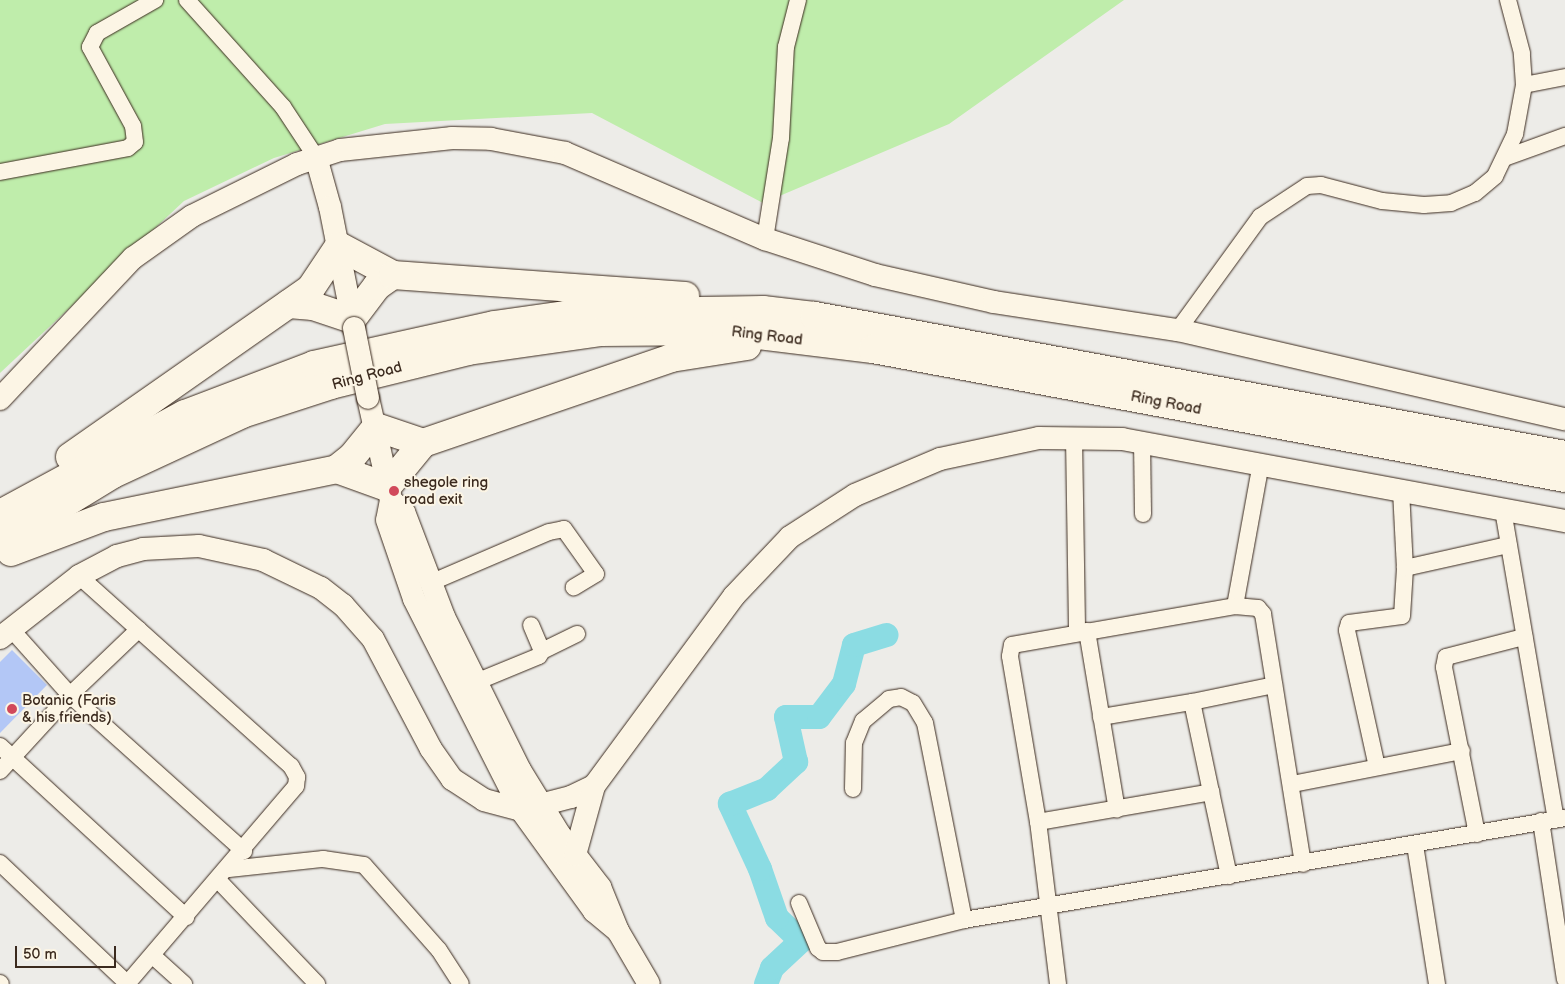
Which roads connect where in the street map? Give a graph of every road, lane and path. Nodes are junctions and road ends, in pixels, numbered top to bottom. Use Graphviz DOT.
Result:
graph roads {
  1 [pos="155,0"];
  2 [pos="187,0"];
  3 [pos="798,0"];
  4 [pos="1508,0"];
  5 [pos="1565,77"];
  6 [pos="1524,85"];
  7 [pos="1565,136"];
  8 [pos="1507,156"];
  9 [pos="316,158"];
  10 [pos="3,170"];
  11 [pos="766,239"];
  12 [pos="339,246"];
  13 [pos="394,275"];
  14 [pos="289,304"];
  15 [pos="763,310"];
  16 [pos="353,323"];
  17 [pos="1178,330"];
  18 [pos="819,344"];
  19 [pos="0,399"];
  20 [pos="1565,418"];
  21 [pos="376,427"];
  22 [pos="1074,437"];
  23 [pos="1142,441"];
  24 [pos="423,443"];
  25 [pos="1565,455"];
  26 [pos="1261,463"];
  27 [pos="337,470"];
  28 [pos="1565,478"];
  29 [pos="1401,490"];
  30 [pos="389,494"];
  31 [pos="28,496"];
  32 [pos="1502,510"];
  33 [pos="0,514"];
  34 [pos="1143,514"];
  35 [pos="1565,522"];
  36 [pos="0,543"];
  37 [pos="1508,545"];
  38 [pos="0,557"];
  39 [pos="1405,568"];
  40 [pos="79,576"];
  41 [pos="430,583"];
  42 [pos="574,587"];
  43 [pos="1236,606"];
  44 [pos="531,625"];
  45 [pos="139,629"];
  46 [pos="1082,632"];
  47 [pos="5,633"];
  48 [pos="577,634"];
  49 [pos="1524,638"];
  50 [pos="542,651"];
  51 [pos="476,682"];
  52 [pos="1274,684"];
  53 [pos="70,695"];
  54 [pos="1192,702"];
  55 [pos="1101,717"];
  56 [pos="0,746"];
  57 [pos="1462,752"];
  58 [pos="13,758"];
  59 [pos="1377,767"];
  60 [pos="0,771"];
  61 [pos="1292,784"];
  62 [pos="594,786"];
  63 [pos="853,790"];
  64 [pos="1211,792"];
  65 [pos="531,807"];
  66 [pos="1118,810"];
  67 [pos="1554,820"];
  68 [pos="1038,822"];
  69 [pos="1477,834"];
  70 [pos="1415,845"];
  71 [pos="244,851"];
  72 [pos="575,855"];
  73 [pos="0,863"];
  74 [pos="1303,864"];
  75 [pos="224,874"];
  76 [pos="1229,876"];
  77 [pos="799,903"];
  78 [pos="1049,906"];
  79 [pos="186,917"];
  80 [pos="964,920"];
  81 [pos="618,931"];
  82 [pos="153,956"];
  83 [pos="1565,979"];
  84 [pos="127,984"];
  85 [pos="184,984"];
  86 [pos="317,984"];
  87 [pos="461,984"];
  88 [pos="649,984"];
  89 [pos="1058,984"];
  90 [pos="1437,984"];
  1 -- 10 [label="street"];
  2 -- 9 [label="street"];
  3 -- 11 [label="street"];
  4 -- 6 [label="street"];
  5 -- 6 [label="street"];
  6 -- 8 [label="street"];
  7 -- 8 [label="street"];
  8 -- 17 [label="street"];
  9 -- 11 [label="street"];
  9 -- 12 [label="street"];
  9 -- 19 [label="street"];
  11 -- 17 [label="street"];
  12 -- 13 [label="highway"];
  12 -- 14 [label="highway"];
  12 -- 16 [label="street"];
  13 -- 15 [label="highway"];
  13 -- 16 [label="highway"];
  14 -- 16 [label="highway"];
  14 -- 31 [label="highway"];
  15 -- 25 [label="highway, Ring Road"];
  15 -- 31 [label="highway, Ring Road"];
  16 -- 21 [label="street, bridge"];
  17 -- 20 [label="street"];
  18 -- 24 [label="highway"];
  18 -- 28 [label="highway, Ring Road"];
  18 -- 36 [label="highway, Ring Road"];
  21 -- 24 [label="highway"];
  21 -- 27 [label="highway"];
  21 -- 30 [label="street"];
  22 -- 23 [label="street"];
  22 -- 46 [label="street"];
  22 -- 62 [label="street"];
  23 -- 26 [label="street"];
  23 -- 34 [label="street"];
  24 -- 30 [label="highway"];
  26 -- 29 [label="street"];
  26 -- 43 [label="street"];
  27 -- 30 [label="highway"];
  27 -- 38 [label="highway"];
  29 -- 32 [label="street"];
  29 -- 39 [label="street"];
  30 -- 41 [label="street"];
  30 -- 65 [label="street"];
  31 -- 33 [label="highway, Ring Road"];
  32 -- 35 [label="street"];
  32 -- 37 [label="street"];
  37 -- 39 [label="street"];
  37 -- 49 [label="street"];
  39 -- 59 [label="street"];
  40 -- 45 [label="street"];
  40 -- 47 [label="street"];
  40 -- 65 [label="street"];
  41 -- 42 [label="street"];
  41 -- 51 [label="street"];
  43 -- 46 [label="street"];
  43 -- 52 [label="street"];
  44 -- 50 [label="street"];
  45 -- 53 [label="street"];
  45 -- 71 [label="street"];
  46 -- 55 [label="street"];
  46 -- 68 [label="street"];
  47 -- 53 [label="street"];
  48 -- 50 [label="street"];
  49 -- 57 [label="street"];
  49 -- 67 [label="street"];
  50 -- 51 [label="street"];
  51 -- 65 [label="street"];
  52 -- 54 [label="street"];
  52 -- 61 [label="street"];
  53 -- 58 [label="street"];
  53 -- 71 [label="street"];
  54 -- 55 [label="street"];
  54 -- 64 [label="street"];
  55 -- 66 [label="street"];
  56 -- 58 [label="street"];
  57 -- 59 [label="street"];
  57 -- 69 [label="street"];
  58 -- 60 [label="street"];
  58 -- 79 [label="street"];
  59 -- 61 [label="street"];
  61 -- 74 [label="street"];
  62 -- 65 [label="street"];
  62 -- 72 [label="street"];
  63 -- 80 [label="street"];
  64 -- 66 [label="street"];
  64 -- 76 [label="street"];
  65 -- 72 [label="street"];
  65 -- 81 [label="street"];
  66 -- 68 [label="street"];
  67 -- 69 [label="street"];
  67 -- 83 [label="street"];
  68 -- 78 [label="street"];
  69 -- 70 [label="street"];
  70 -- 74 [label="street"];
  70 -- 90 [label="street"];
  71 -- 75 [label="street"];
  72 -- 81 [label="street"];
  73 -- 84 [label="street"];
  74 -- 76 [label="street"];
  75 -- 79 [label="street"];
  75 -- 86 [label="street"];
  75 -- 87 [label="street"];
  76 -- 78 [label="street"];
  77 -- 80 [label="street"];
  78 -- 80 [label="street"];
  78 -- 89 [label="street"];
  79 -- 82 [label="street"];
  81 -- 88 [label="street"];
  82 -- 84 [label="street"];
  82 -- 85 [label="street"];
}
